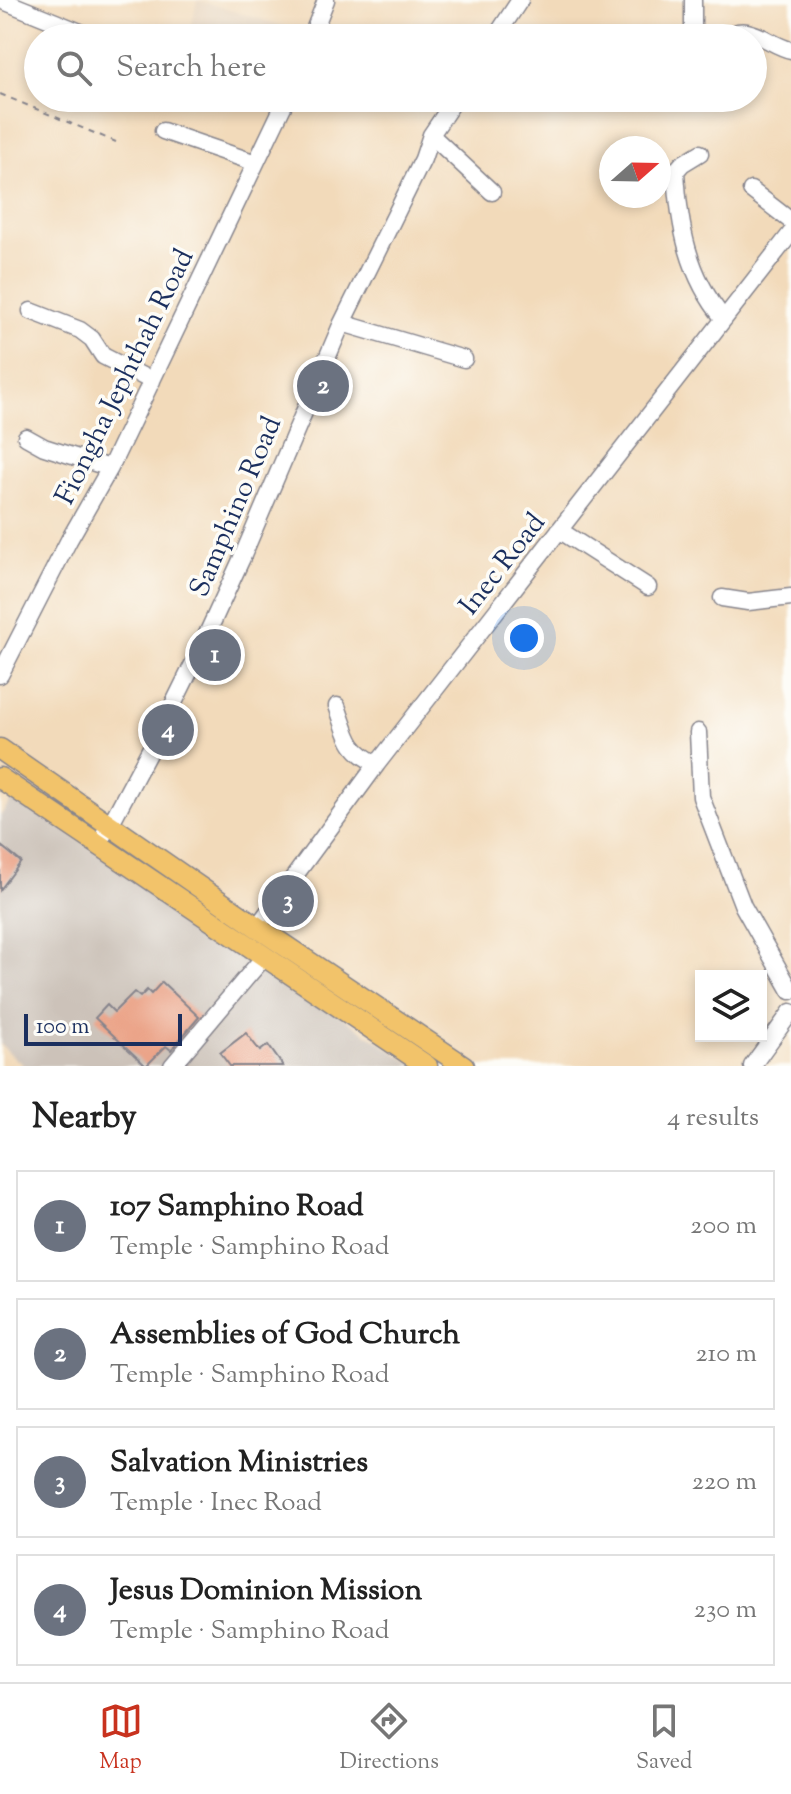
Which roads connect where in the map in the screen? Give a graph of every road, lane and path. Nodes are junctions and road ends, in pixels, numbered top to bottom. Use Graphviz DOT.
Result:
graph roads {
  1 [pos="1,0"];
  2 [pos="326,0"];
  3 [pos="520,0"];
  4 [pos="693,0"];
  5 [pos="60,24"];
  6 [pos="317,24"];
  7 [pos="504,24"];
  8 [pos="693,24"];
  9 [pos="767,40"];
  10 [pos="791,50"];
  11 [pos="0,94"];
  12 [pos="24,104"];
  13 [pos="44,112"];
  14 [pos="282,112"];
  15 [pos="447,112"];
  16 [pos="163,131"];
  17 [pos="431,135"];
  18 [pos="116,142"];
  19 [pos="700,153"];
  20 [pos="256,163"];
  21 [pos="751,190"];
  22 [pos="492,192"];
  23 [pos="791,221"];
  24 [pos="790,238"];
  25 [pos="31,311"];
  26 [pos="724,319"];
  27 [pos="342,323"];
  28 [pos="464,359"];
  29 [pos="152,381"];
  30 [pos="26,437"];
  31 [pos="110,468"];
  32 [pos="559,530"];
  33 [pos="648,587"];
  34 [pos="791,597"];
  35 [pos="722,598"];
  36 [pos="0,675"];
  37 [pos="337,706"];
  38 [pos="698,732"];
  39 [pos="0,749"];
  40 [pos="377,764"];
  41 [pos="0,778"];
  42 [pos="111,823"];
  43 [pos="97,845"];
  44 [pos="257,927"];
  45 [pos="264,957"];
  46 [pos="791,991"];
  47 [pos="791,1012"];
  48 [pos="172,1066"];
  49 [pos="427,1066"];
  50 [pos="464,1066"];
  51 [pos="752,1066"];
  1 -- 5 [label="street"];
  2 -- 6 [label="street"];
  3 -- 7 [label="street"];
  4 -- 8 [label="street"];
  9 -- 10 [label="street"];
  11 -- 12 [label="path"];
  13 -- 18 [label="path"];
  14 -- 20 [label="street, Fiongha Jephthah Road"];
  15 -- 17 [label="street, Samphino Road"];
  16 -- 20 [label="street"];
  17 -- 22 [label="street"];
  17 -- 27 [label="street, Samphino Road"];
  19 -- 26 [label="street"];
  20 -- 29 [label="street, Fiongha Jephthah Road"];
  21 -- 23 [label="street"];
  24 -- 26 [label="street, Inec Road"];
  25 -- 29 [label="street"];
  26 -- 32 [label="street, Inec Road"];
  27 -- 28 [label="street"];
  27 -- 42 [label="street, Samphino Road"];
  29 -- 31 [label="street, Fiongha Jephthah Road"];
  30 -- 31 [label="street"];
  31 -- 36 [label="street, Fiongha Jephthah Road"];
  32 -- 33 [label="street"];
  32 -- 40 [label="street, Inec Road"];
  34 -- 35 [label="street"];
  37 -- 40 [label="street"];
  38 -- 46 [label="street"];
  39 -- 42 [label="main road"];
  40 -- 44 [label="street, Inec Road"];
  41 -- 43 [label="main road"];
  42 -- 43 [label="street, Samphino Road"];
  42 -- 44 [label="main road"];
  43 -- 45 [label="main road"];
  44 -- 50 [label="main road"];
  45 -- 48 [label="street"];
  45 -- 49 [label="main road"];
  47 -- 51 [label="street"];
}
